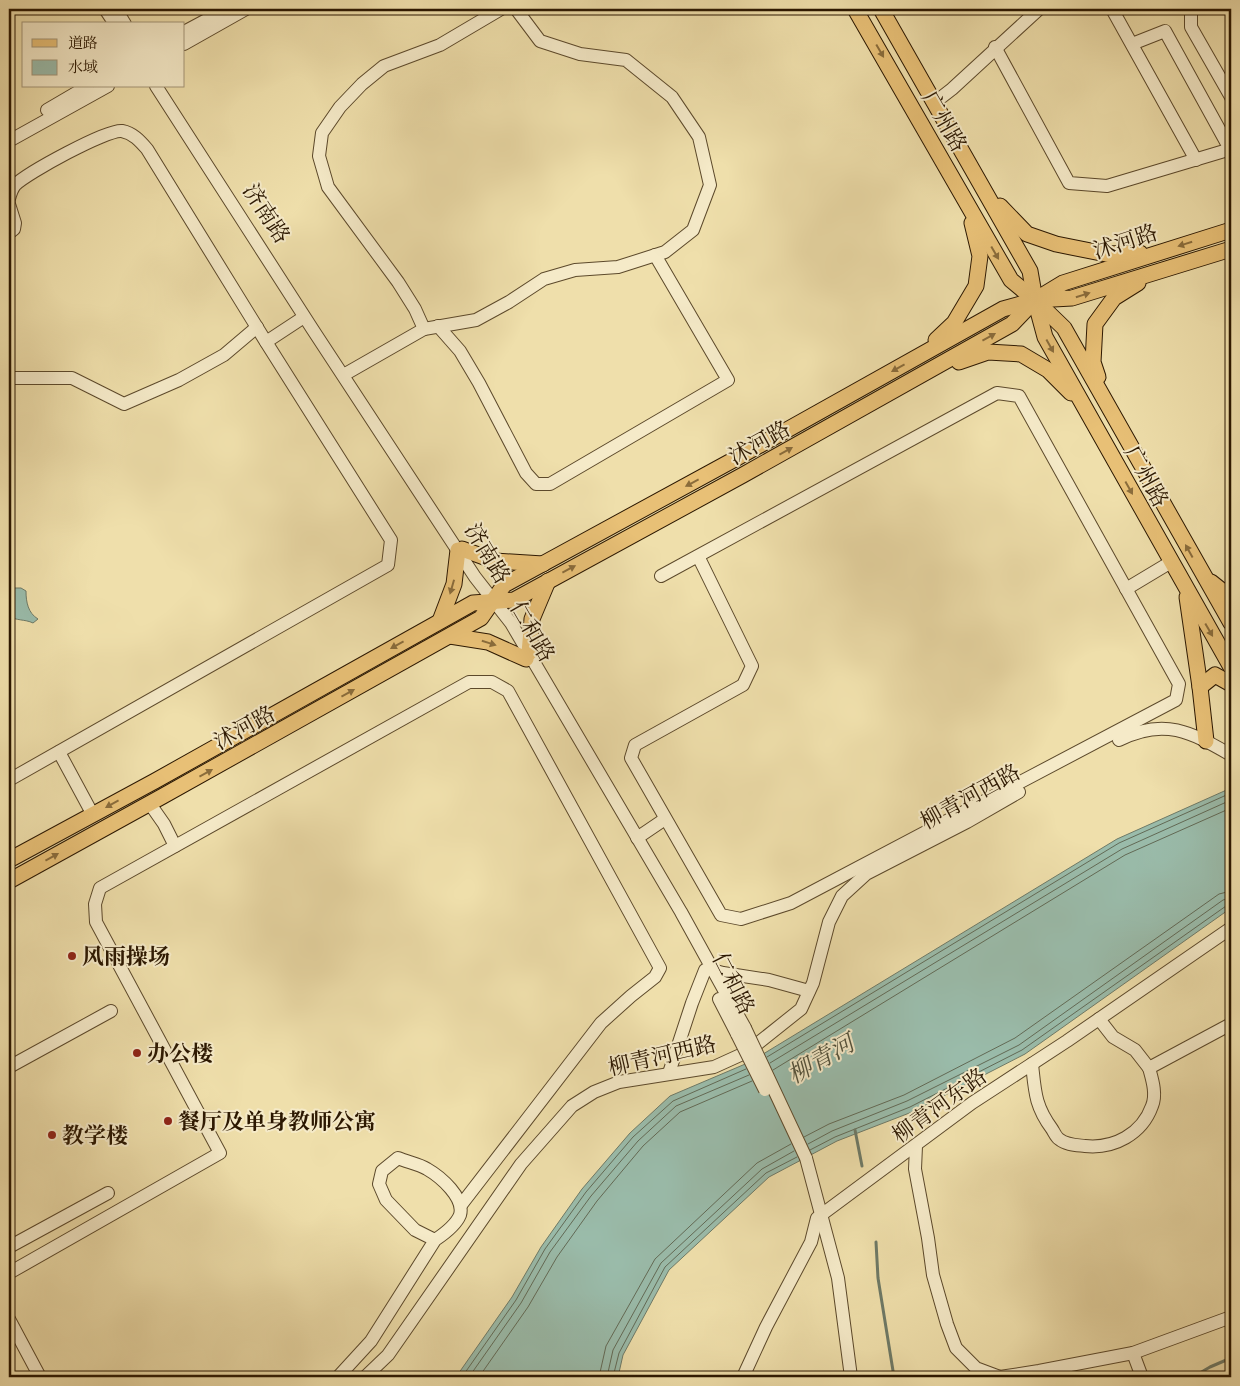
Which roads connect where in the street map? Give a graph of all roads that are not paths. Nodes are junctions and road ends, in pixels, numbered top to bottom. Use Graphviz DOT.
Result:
graph roads {
  1 [pos="105,9"];
  2 [pos="116,9"];
  3 [pos="226,9"];
  4 [pos="246,9"];
  5 [pos="501,9"];
  6 [pos="516,9"];
  7 [pos="856,9"];
  8 [pos="880,9"];
  9 [pos="1039,9"];
  10 [pos="1112,9"];
  11 [pos="1191,9"];
  12 [pos="114,22"];
  13 [pos="124,22"];
  14 [pos="185,31"];
  15 [pos="185,43"];
  16 [pos="1132,44"];
  17 [pos="996,48"];
  18 [pos="1227,78"];
  19 [pos="85,88"];
  20 [pos="104,88"];
  21 [pos="157,88"];
  22 [pos="162,88"];
  23 [pos="1231,97"];
  24 [pos="934,103"];
  25 [pos="9,132"];
  26 [pos="9,141"];
  27 [pos="1231,149"];
  28 [pos="1196,160"];
  29 [pos="985,191"];
  30 [pos="9,199"];
  31 [pos="9,204"];
  32 [pos="968,204"];
  33 [pos="1231,230"];
  34 [pos="9,232"];
  35 [pos="1231,249"];
  36 [pos="1159,252"];
  37 [pos="655,255"];
  38 [pos="1158,271"];
  39 [pos="1035,300"];
  40 [pos="304,317"];
  41 [pos="438,326"];
  42 [pos="257,328"];
  43 [pos="424,329"];
  44 [pos="266,342"];
  45 [pos="916,358"];
  46 [pos="929,371"];
  47 [pos="347,372"];
  48 [pos="9,378"];
  49 [pos="1106,403"];
  50 [pos="1084,406"];
  51 [pos="460,549"];
  52 [pos="698,556"];
  53 [pos="1171,562"];
  54 [pos="543,564"];
  55 [pos="661,576"];
  56 [pos="1204,577"];
  57 [pos="548,581"];
  58 [pos="1185,588"];
  59 [pos="1126,589"];
  60 [pos="1231,598"];
  61 [pos="493,601"];
  62 [pos="440,621"];
  63 [pos="1231,624"];
  64 [pos="450,636"];
  65 [pos="527,656"];
  66 [pos="1231,667"];
  67 [pos="1231,684"];
  68 [pos="1200,687"];
  69 [pos="1206,741"];
  70 [pos="59,752"];
  71 [pos="1231,755"];
  72 [pos="9,780"];
  73 [pos="150,804"];
  74 [pos="92,815"];
  75 [pos="665,819"];
  76 [pos="637,838"];
  77 [pos="175,846"];
  78 [pos="9,860"];
  79 [pos="9,881"];
  80 [pos="1231,928"];
  81 [pos="709,970"];
  82 [pos="809,991"];
  83 [pos="111,1011"];
  84 [pos="1099,1019"];
  85 [pos="1231,1024"];
  86 [pos="1032,1064"];
  87 [pos="9,1068"];
  88 [pos="1149,1068"];
  89 [pos="669,1073"];
  90 [pos="916,1146"];
  91 [pos="108,1193"];
  92 [pos="460,1204"];
  93 [pos="819,1217"];
  94 [pos="454,1224"];
  95 [pos="472,1237"];
  96 [pos="435,1240"];
  97 [pos="9,1247"];
  98 [pos="9,1273"];
  99 [pos="1231,1317"];
  100 [pos="9,1319"];
  101 [pos="1134,1352"];
  102 [pos="40,1377"];
  103 [pos="338,1377"];
  104 [pos="365,1377"];
  105 [pos="744,1377"];
  106 [pos="845,1377"];
  107 [pos="851,1377"];
  108 [pos="1142,1377"];
  1 -- 12 [label="street"];
  2 -- 13 [label="street"];
  3 -- 14 [label="street"];
  4 -- 15 [label="street"];
  5 -- 43 [label="street"];
  6 -- 37 [label="street"];
  7 -- 32 [label="main road, 广州路, one-way"];
  8 -- 24 [label="main road, 广州路"];
  9 -- 17 [label="street"];
  10 -- 16 [label="street"];
  11 -- 18 [label="street"];
  16 -- 27 [label="street"];
  16 -- 28 [label="street"];
  17 -- 24 [label="street"];
  17 -- 28 [label="street"];
  18 -- 23 [label="street"];
  19 -- 25 [label="street"];
  20 -- 26 [label="street"];
  21 -- 40 [label="street, 济南路"];
  22 -- 47 [label="street, 济南路"];
  24 -- 29 [label="main road, 广州路"];
  27 -- 28 [label="street"];
  29 -- 36 [label="main road"];
  29 -- 39 [label="main road, 广州路"];
  30 -- 42 [label="street"];
  31 -- 34 [label="street"];
  32 -- 39 [label="main road, 广州路, one-way"];
  32 -- 45 [label="main road"];
  33 -- 36 [label="main road, 沭河路, one-way"];
  35 -- 38 [label="main road, 沭河路"];
  36 -- 39 [label="main road, 沭河路"];
  37 -- 41 [label="street"];
  37 -- 41 [label="street"];
  39 -- 38 [label="main road, 沭河路, one-way"];
  38 -- 49 [label="main road"];
  39 -- 45 [label="main road, 沭河路"];
  46 -- 39 [label="main road, 沭河路, one-way"];
  39 -- 49 [label="main road, 广州路"];
  39 -- 50 [label="main road, 广州路, one-way"];
  40 -- 44 [label="street"];
  40 -- 51 [label="street, 济南路"];
  41 -- 43 [label="street"];
  42 -- 44 [label="street"];
  42 -- 48 [label="street"];
  43 -- 47 [label="street"];
  44 -- 70 [label="street"];
  45 -- 54 [label="main road, 沭河路, one-way"];
  46 -- 50 [label="main road"];
  57 -- 46 [label="main road, 沭河路, one-way"];
  47 -- 51 [label="street, 济南路"];
  56 -- 49 [label="main road, 广州路, one-way"];
  50 -- 53 [label="main road, 广州路, one-way"];
  51 -- 54 [label="main road"];
  51 -- 61 [label="street, 济南路"];
  51 -- 62 [label="main road, one-way"];
  52 -- 55 [label="street"];
  52 -- 59 [label="street"];
  52 -- 75 [label="street"];
  53 -- 58 [label="main road, 广州路"];
  53 -- 59 [label="street"];
  54 -- 61 [label="main road, 沭河路"];
  56 -- 60 [label="main road"];
  56 -- 63 [label="main road, 广州路"];
  57 -- 61 [label="main road, 沭河路"];
  57 -- 65 [label="main road"];
  58 -- 66 [label="main road, 广州路, one-way"];
  58 -- 68 [label="main road"];
  59 -- 75 [label="street"];
  61 -- 62 [label="main road, 沭河路"];
  61 -- 64 [label="main road, 沭河路"];
  61 -- 65 [label="street, 仁和路"];
  62 -- 74 [label="main road, 沭河路, one-way"];
  64 -- 65 [label="main road, one-way"];
  73 -- 64 [label="main road, 沭河路, one-way"];
  65 -- 76 [label="street, 仁和路"];
  65 -- 81 [label="street, 仁和路"];
  67 -- 68 [label="main road"];
  68 -- 69 [label="main road"];
  69 -- 71 [label="street, 柳青河西路"];
  69 -- 82 [label="street, 柳青河西路"];
  70 -- 72 [label="street"];
  70 -- 74 [label="street"];
  73 -- 77 [label="street"];
  79 -- 73 [label="main road, 沭河路, one-way"];
  74 -- 78 [label="main road, 沭河路"];
  75 -- 76 [label="street"];
  76 -- 81 [label="street, 仁和路"];
  77 -- 92 [label="street"];
  77 -- 98 [label="street"];
  80 -- 84 [label="street, 柳青河东路"];
  81 -- 82 [label="street"];
  81 -- 89 [label="street"];
  81 -- 93 [label="street, 仁和路, bridge"];
  82 -- 89 [label="street, 柳青河西路"];
  83 -- 87 [label="street"];
  84 -- 86 [label="street, 柳青河东路"];
  84 -- 88 [label="street"];
  85 -- 88 [label="street"];
  86 -- 88 [label="street"];
  86 -- 90 [label="street, 柳青河东路"];
  89 -- 95 [label="street, 柳青河西路"];
  90 -- 93 [label="street, 柳青河东路"];
  90 -- 101 [label="street"];
  91 -- 97 [label="street"];
  92 -- 94 [label="street"];
  92 -- 96 [label="street"];
  93 -- 105 [label="street"];
  93 -- 106 [label="street"];
  93 -- 107 [label="street"];
  94 -- 95 [label="street"];
  94 -- 96 [label="street"];
  95 -- 104 [label="street, 柳青河西路"];
  96 -- 103 [label="street"];
  99 -- 101 [label="street"];
  100 -- 102 [label="street"];
  101 -- 108 [label="street"];
}
